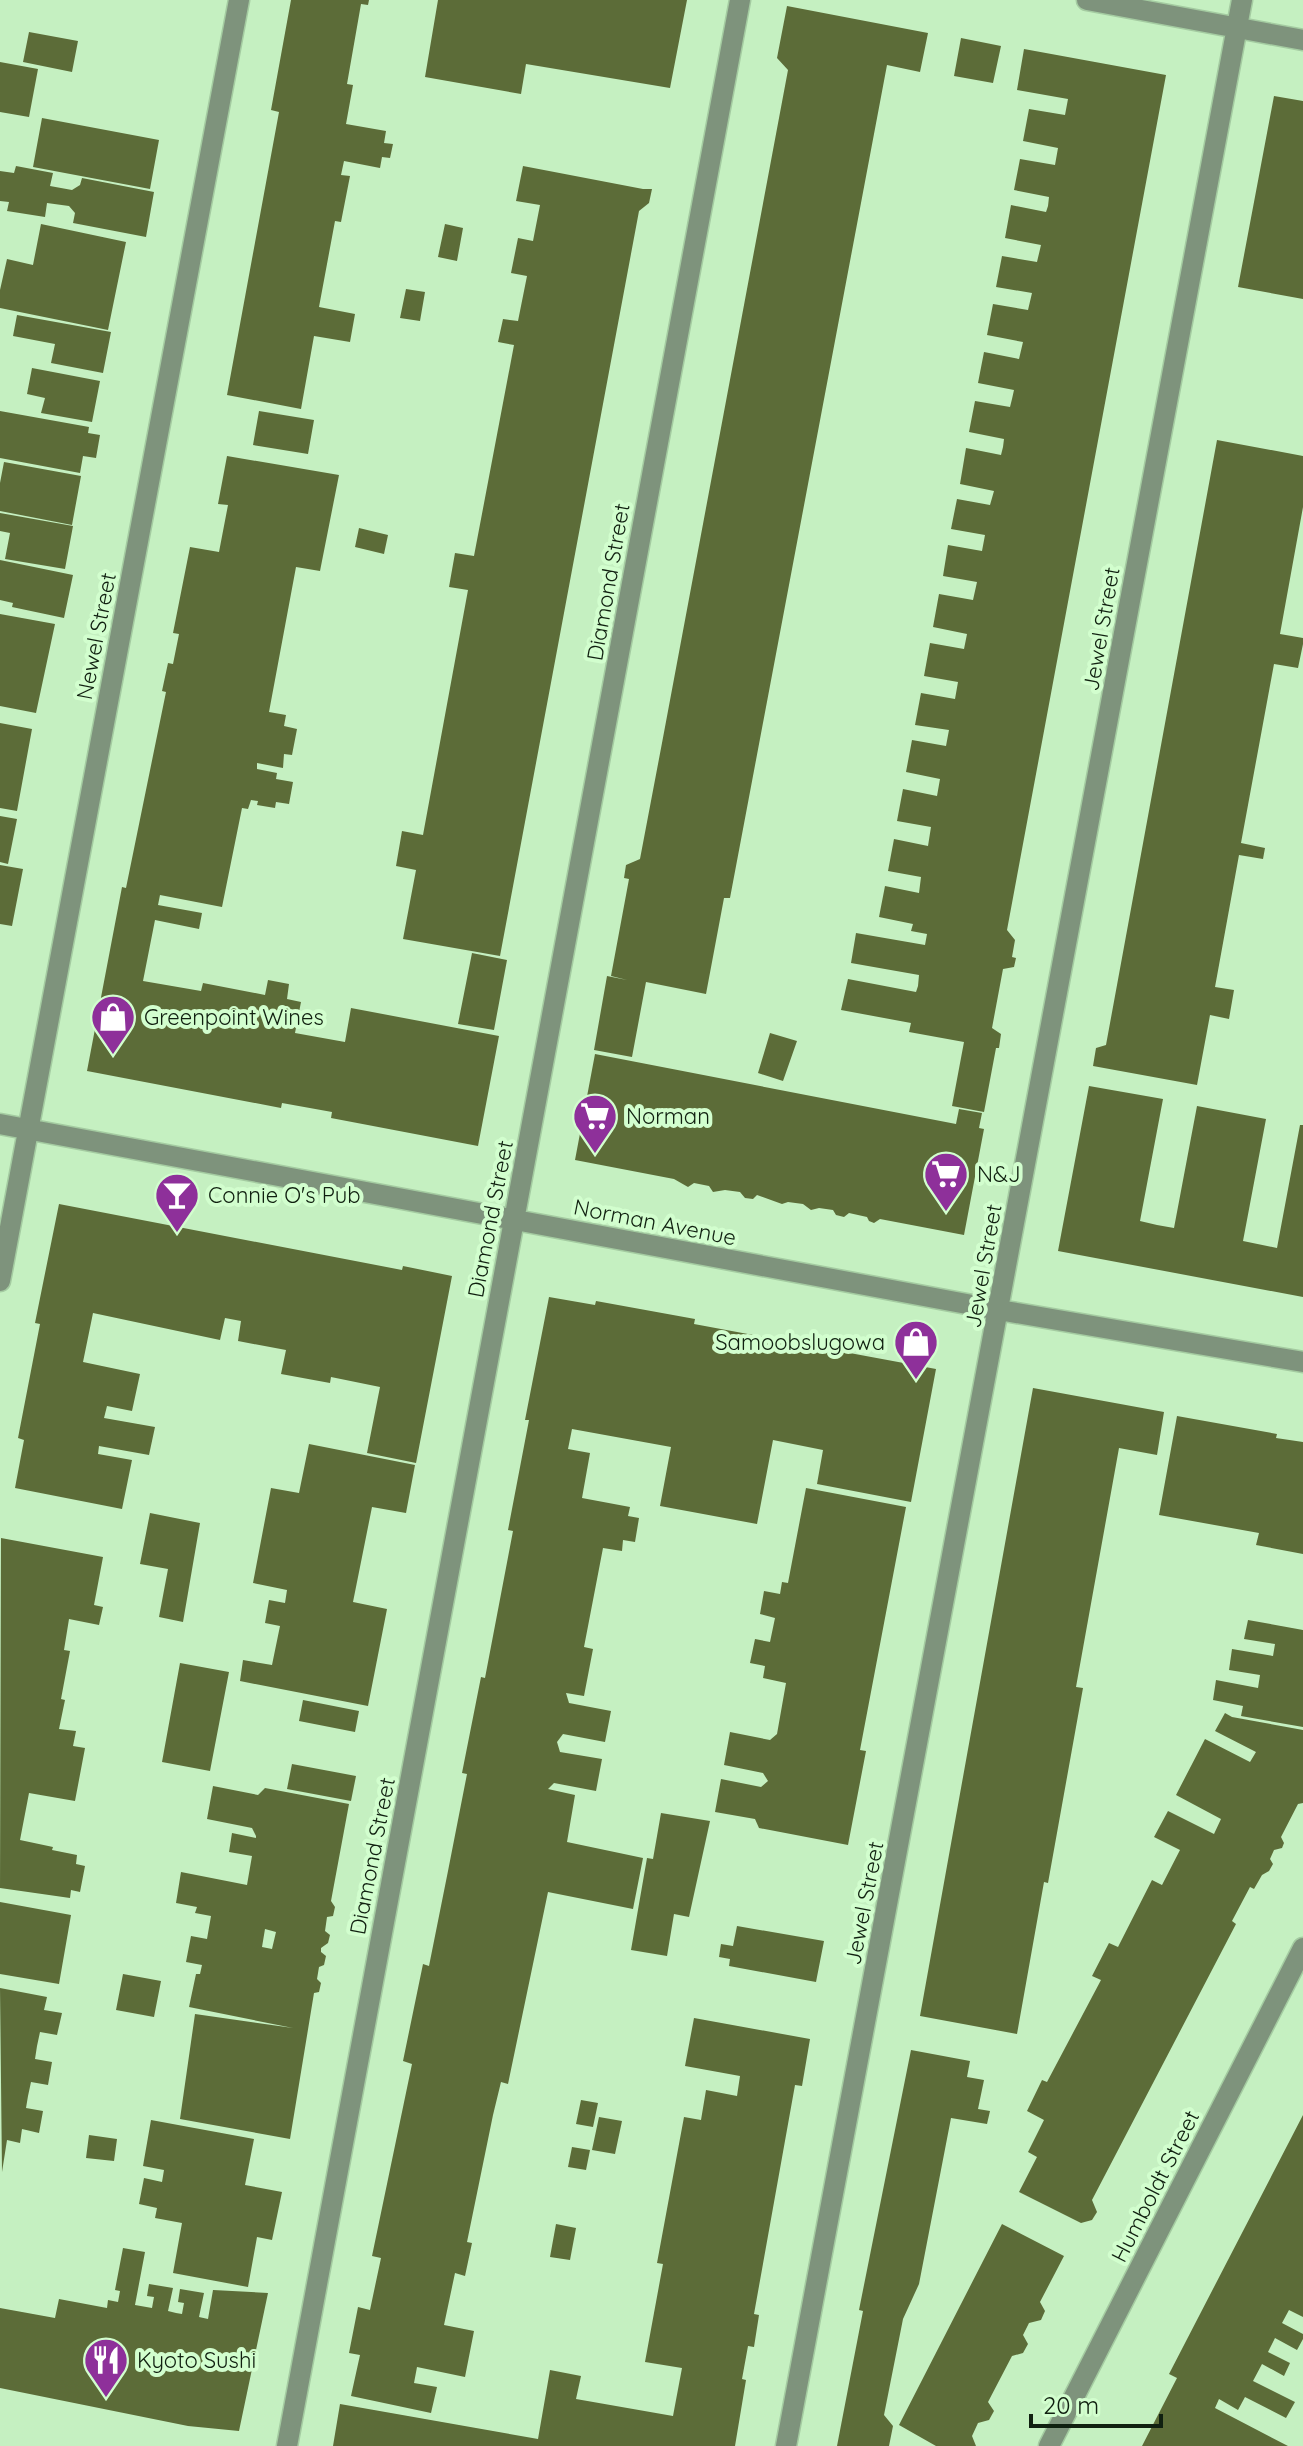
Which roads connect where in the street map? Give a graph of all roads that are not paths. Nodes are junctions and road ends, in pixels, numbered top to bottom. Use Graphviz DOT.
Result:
graph roads {
  1 [pos="239,0"];
  2 [pos="740,0"];
  3 [pos="1087,0"];
  4 [pos="1242,0"];
  5 [pos="1237,28"];
  6 [pos="1303,40"];
  7 [pos="0,1124"];
  8 [pos="28,1129"];
  9 [pos="514,1219"];
  10 [pos="0,1281"];
  11 [pos="999,1310"];
  12 [pos="1303,1362"];
  13 [pos="1303,1948"];
  14 [pos="287,2446"];
  15 [pos="786,2446"];
  16 [pos="1049,2446"];
  1 -- 8 [label="street, Newel Street"];
  2 -- 9 [label="street, Diamond Street"];
  3 -- 5 [label="street"];
  4 -- 5 [label="street, Jewel Street"];
  5 -- 6 [label="street"];
  5 -- 11 [label="street, Jewel Street"];
  7 -- 8 [label="street, Norman Avenue"];
  8 -- 9 [label="street, Norman Avenue"];
  8 -- 10 [label="street, Newel Street"];
  9 -- 11 [label="street, Norman Avenue"];
  9 -- 14 [label="street, Diamond Street"];
  11 -- 12 [label="street, Norman Avenue"];
  11 -- 15 [label="street, Jewel Street"];
  13 -- 16 [label="street, Humboldt Street"];
}
